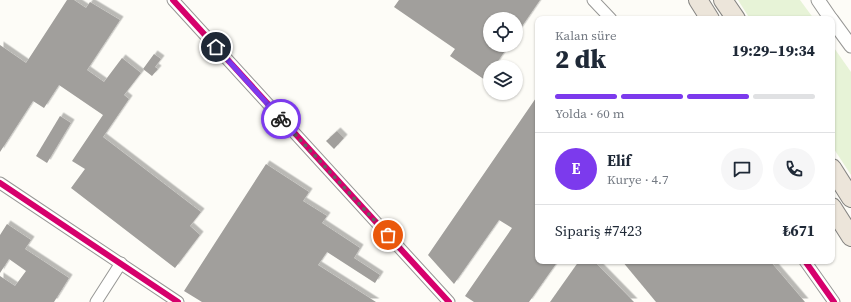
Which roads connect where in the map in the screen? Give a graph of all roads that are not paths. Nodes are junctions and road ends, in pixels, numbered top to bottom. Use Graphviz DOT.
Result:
graph roads {
  1 [pos="173,0"];
  2 [pos="593,0"];
  3 [pos="698,0"];
  4 [pos="723,0"];
  5 [pos="818,0"];
  6 [pos="608,16"];
  7 [pos="708,16"];
  8 [pos="734,16"];
  9 [pos="830,16"];
  10 [pos="835,23"];
  11 [pos="851,46"];
  12 [pos="835,173"];
  13 [pos="0,182"];
  14 [pos="851,198"];
  15 [pos="835,212"];
  16 [pos="851,237"];
  17 [pos="121,263"];
  18 [pos="807,264"];
  19 [pos="442,299"];
  20 [pos="96,302"];
  21 [pos="178,302"];
  22 [pos="834,302"];
  1 -- 19 [label="street"];
  2 -- 6 [label="street"];
  3 -- 7 [label="highway"];
  4 -- 8 [label="highway"];
  5 -- 9 [label="street"];
  10 -- 11 [label="street"];
  12 -- 14 [label="highway"];
  13 -- 17 [label="street"];
  15 -- 16 [label="highway"];
  17 -- 20 [label="street"];
  17 -- 21 [label="street"];
  18 -- 22 [label="street"];
}
